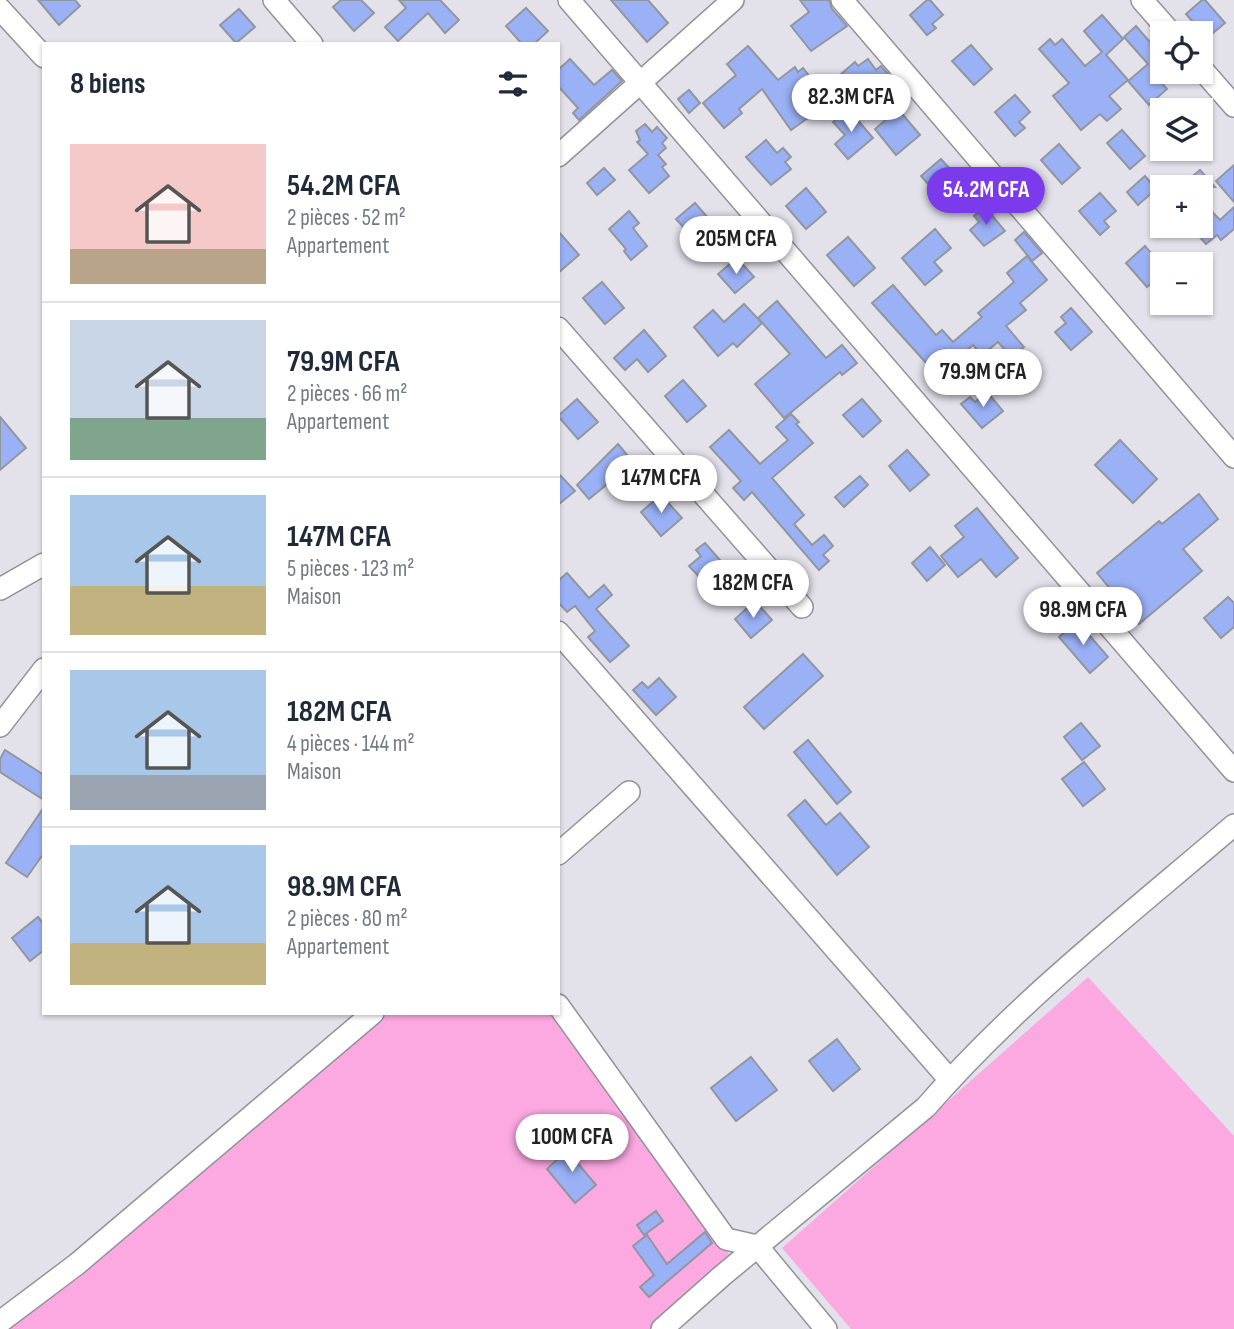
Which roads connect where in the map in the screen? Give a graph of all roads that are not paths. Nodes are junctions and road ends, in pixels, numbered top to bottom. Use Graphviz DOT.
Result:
graph roads {
  1 [pos="274,0"];
  2 [pos="569,0"];
  3 [pos="733,0"];
  4 [pos="842,0"];
  5 [pos="1142,0"];
  6 [pos="0,9"];
  7 [pos="1160,21"];
  8 [pos="310,42"];
  9 [pos="42,55"];
  10 [pos="1213,82"];
  11 [pos="640,83"];
  12 [pos="1234,106"];
  13 [pos="560,154"];
  14 [pos="560,330"];
  15 [pos="1234,457"];
  16 [pos="42,565"];
  17 [pos="0,589"];
  18 [pos="802,607"];
  19 [pos="560,634"];
  20 [pos="42,672"];
  21 [pos="0,726"];
  22 [pos="1234,771"];
  23 [pos="629,792"];
  24 [pos="1234,825"];
  25 [pos="560,852"];
  26 [pos="560,1008"];
  27 [pos="371,1015"];
  28 [pos="950,1080"];
  29 [pos="757,1246"];
  30 [pos="0,1322"];
  31 [pos="662,1329"];
  32 [pos="826,1329"];
  1 -- 8 [label="street"];
  2 -- 11 [label="street"];
  3 -- 11 [label="street"];
  4 -- 15 [label="street"];
  5 -- 7 [label="street"];
  6 -- 9 [label="street"];
  10 -- 12 [label="street"];
  11 -- 13 [label="street"];
  11 -- 22 [label="street"];
  14 -- 18 [label="street"];
  16 -- 17 [label="street"];
  19 -- 28 [label="street"];
  20 -- 21 [label="street"];
  23 -- 25 [label="street"];
  24 -- 28 [label="street"];
  26 -- 29 [label="street"];
  27 -- 30 [label="street"];
  28 -- 29 [label="street"];
  29 -- 31 [label="street"];
  29 -- 32 [label="street"];
}
